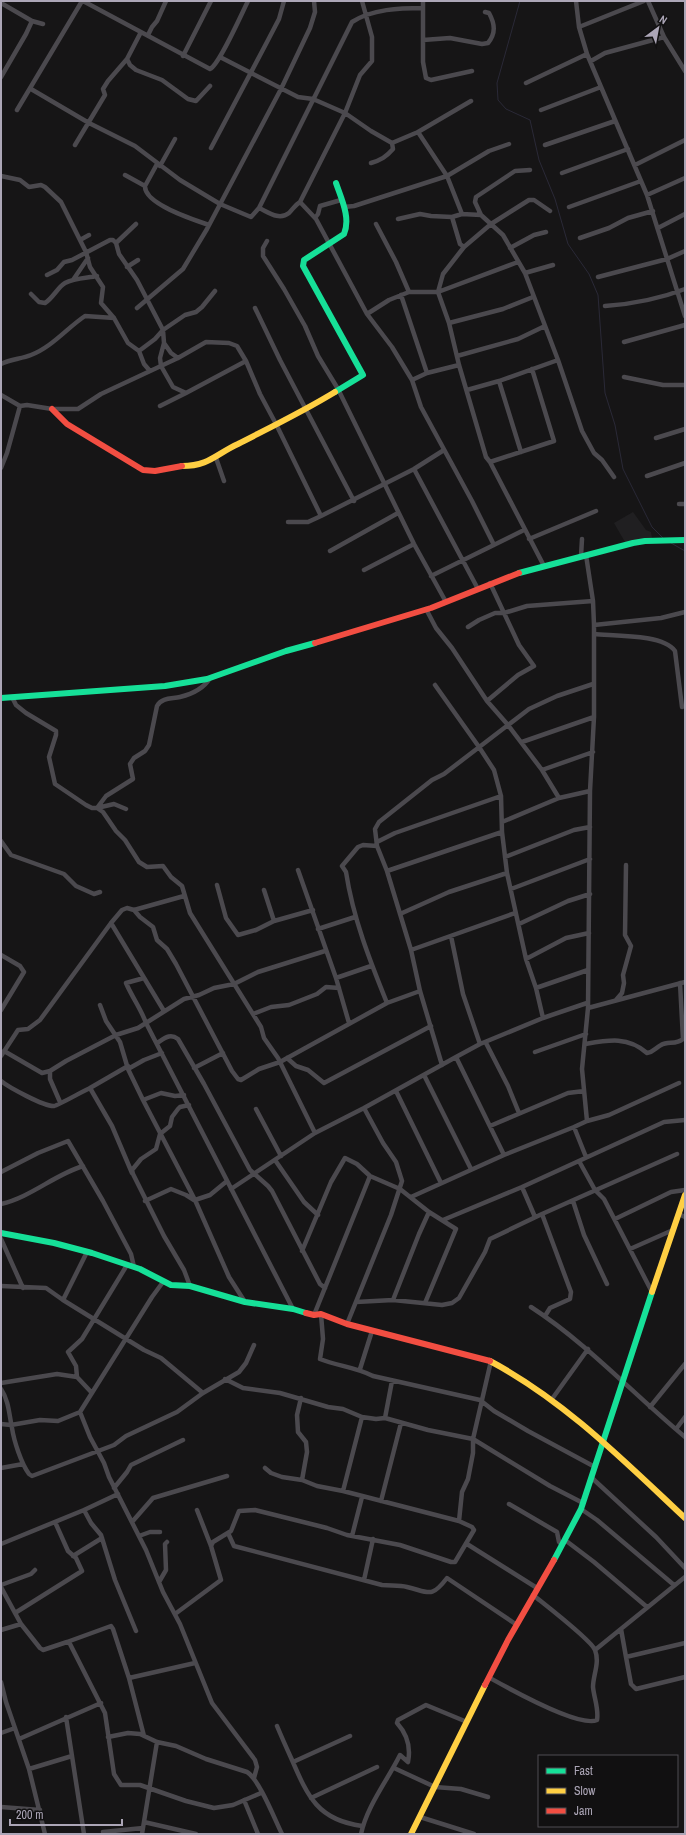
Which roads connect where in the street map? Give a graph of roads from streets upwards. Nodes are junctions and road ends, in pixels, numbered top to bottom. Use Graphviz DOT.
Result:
graph roads {
  1 [pos="82,1"];
  2 [pos="166,1"];
  3 [pos="211,1"];
  4 [pos="248,1"];
  5 [pos="284,1"];
  6 [pos="314,1"];
  7 [pos="362,1"];
  8 [pos="423,1"];
  9 [pos="576,1"];
  10 [pos="644,1"];
  11 [pos="648,1"];
  12 [pos="1,3"];
  13 [pos="423,8"];
  14 [pos="485,12"];
  15 [pos="366,15"];
  16 [pos="32,21"];
  17 [pos="43,24"];
  18 [pos="579,27"];
  19 [pos="141,32"];
  20 [pos="148,35"];
  21 [pos="664,38"];
  22 [pos="424,40"];
  23 [pos="587,54"];
  24 [pos="183,56"];
  25 [pos="220,57"];
  26 [pos="127,59"];
  27 [pos="591,60"];
  28 [pos="1,66"];
  29 [pos="7,66"];
  30 [pos="685,70"];
  31 [pos="472,71"];
  32 [pos="250,72"];
  33 [pos="1,77"];
  34 [pos="526,83"];
  35 [pos="210,86"];
  36 [pos="600,87"];
  37 [pos="281,88"];
  38 [pos="31,89"];
  39 [pos="313,99"];
  40 [pos="471,101"];
  41 [pos="17,110"];
  42 [pos="541,110"];
  43 [pos="345,113"];
  44 [pos="615,121"];
  45 [pos="88,123"];
  46 [pos="418,132"];
  47 [pos="175,139"];
  48 [pos="685,140"];
  49 [pos="392,143"];
  50 [pos="509,144"];
  51 [pos="75,145"];
  52 [pos="545,145"];
  53 [pos="211,148"];
  54 [pos="628,149"];
  55 [pos="371,163"];
  56 [pos="158,165"];
  57 [pos="635,165"];
  58 [pos="530,170"];
  59 [pos="562,173"];
  60 [pos="125,175"];
  61 [pos="1,176"];
  62 [pos="447,176"];
  63 [pos="685,178"];
  64 [pos="641,181"];
  65 [pos="336,183"];
  66 [pos="145,186"];
  67 [pos="647,195"];
  68 [pos="341,200"];
  69 [pos="300,202"];
  70 [pos="220,204"];
  71 [pos="344,207"];
  72 [pos="569,207"];
  73 [pos="259,208"];
  74 [pos="550,211"];
  75 [pos="653,211"];
  76 [pos="462,214"];
  77 [pos="685,214"];
  78 [pos="481,215"];
  79 [pos="452,217"];
  80 [pos="315,218"];
  81 [pos="398,219"];
  82 [pos="136,224"];
  83 [pos="376,224"];
  84 [pos="491,224"];
  85 [pos="209,226"];
  86 [pos="658,228"];
  87 [pos="546,232"];
  88 [pos="89,235"];
  89 [pos="580,238"];
  90 [pos="80,240"];
  91 [pos="267,241"];
  92 [pos="116,243"];
  93 [pos="329,244"];
  94 [pos="464,247"];
  95 [pos="510,248"];
  96 [pos="685,251"];
  97 [pos="86,252"];
  98 [pos="88,258"];
  99 [pos="667,259"];
  100 [pos="138,260"];
  101 [pos="518,262"];
  102 [pos="553,265"];
  103 [pos="127,267"];
  104 [pos="525,273"];
  105 [pos="47,275"];
  106 [pos="97,276"];
  107 [pos="598,277"];
  108 [pos="73,280"];
  109 [pos="685,289"];
  110 [pos="215,291"];
  111 [pos="409,292"];
  112 [pos="438,292"];
  113 [pos="678,292"];
  114 [pos="32,294"];
  115 [pos="401,295"];
  116 [pos="533,297"];
  117 [pos="147,299"];
  118 [pos="605,306"];
  119 [pos="137,308"];
  120 [pos="255,308"];
  121 [pos="367,314"];
  122 [pos="685,316"];
  123 [pos="114,318"];
  124 [pos="449,323"];
  125 [pos="685,325"];
  126 [pos="545,326"];
  127 [pos="163,330"];
  128 [pos="624,342"];
  129 [pos="164,343"];
  130 [pos="139,351"];
  131 [pos="457,356"];
  132 [pos="178,358"];
  133 [pos="558,360"];
  134 [pos="246,361"];
  135 [pos="1,364"];
  136 [pos="459,365"];
  137 [pos="161,366"];
  138 [pos="532,369"];
  139 [pos="150,371"];
  140 [pos="427,374"];
  141 [pos="624,378"];
  142 [pos="412,380"];
  143 [pos="499,381"];
  144 [pos="685,385"];
  145 [pos="338,389"];
  146 [pos="467,390"];
  147 [pos="186,393"];
  148 [pos="1,394"];
  149 [pos="20,406"];
  150 [pos="160,406"];
  151 [pos="52,409"];
  152 [pos="306,410"];
  153 [pos="276,424"];
  154 [pos="685,429"];
  155 [pos="656,438"];
  156 [pos="444,450"];
  157 [pos="520,452"];
  158 [pos="216,458"];
  159 [pos="490,462"];
  160 [pos="685,463"];
  161 [pos="1,468"];
  162 [pos="414,469"];
  163 [pos="647,476"];
  164 [pos="614,477"];
  165 [pos="224,481"];
  166 [pos="384,484"];
  167 [pos="354,501"];
  168 [pos="679,504"];
  169 [pos="685,504"];
  170 [pos="596,511"];
  171 [pos="398,513"];
  172 [pos="322,516"];
  173 [pos="288,522"];
  174 [pos="524,530"];
  175 [pos="529,539"];
  176 [pos="582,539"];
  177 [pos="685,540"];
  178 [pos="414,544"];
  179 [pos="494,545"];
  180 [pos="330,551"];
  181 [pos="584,555"];
  182 [pos="463,560"];
  183 [pos="544,566"];
  184 [pos="364,570"];
  185 [pos="431,576"];
  186 [pos="490,583"];
  187 [pos="478,589"];
  188 [pos="593,601"];
  189 [pos="446,602"];
  190 [pos="426,609"];
  191 [pos="685,612"];
  192 [pos="504,613"];
  193 [pos="594,625"];
  194 [pos="468,627"];
  195 [pos="594,634"];
  196 [pos="210,678"];
  197 [pos="593,684"];
  198 [pos="435,685"];
  199 [pos="12,697"];
  200 [pos="1,698"];
  201 [pos="487,701"];
  202 [pos="682,707"];
  203 [pos="594,717"];
  204 [pos="508,725"];
  205 [pos="522,742"];
  206 [pos="479,746"];
  207 [pos="593,752"];
  208 [pos="542,770"];
  209 [pos="590,792"];
  210 [pos="501,796"];
  211 [pos="560,798"];
  212 [pos="97,808"];
  213 [pos="126,809"];
  214 [pos="502,822"];
  215 [pos="590,827"];
  216 [pos="502,832"];
  217 [pos="1,841"];
  218 [pos="377,844"];
  219 [pos="505,857"];
  220 [pos="590,860"];
  221 [pos="626,865"];
  222 [pos="298,870"];
  223 [pos="387,871"];
  224 [pos="507,873"];
  225 [pos="217,885"];
  226 [pos="511,889"];
  227 [pos="264,890"];
  228 [pos="100,892"];
  229 [pos="590,894"];
  230 [pos="184,896"];
  231 [pos="134,910"];
  232 [pos="313,910"];
  233 [pos="515,913"];
  234 [pos="400,914"];
  235 [pos="355,917"];
  236 [pos="274,921"];
  237 [pos="110,923"];
  238 [pos="519,924"];
  239 [pos="318,929"];
  240 [pos="589,933"];
  241 [pos="451,936"];
  242 [pos="411,950"];
  243 [pos="325,951"];
  244 [pos="1,955"];
  245 [pos="526,959"];
  246 [pos="372,966"];
  247 [pos="588,970"];
  248 [pos="144,978"];
  249 [pos="336,978"];
  250 [pos="682,983"];
  251 [pos="234,984"];
  252 [pos="339,988"];
  253 [pos="536,988"];
  254 [pos="420,991"];
  255 [pos="194,996"];
  256 [pos="616,1000"];
  257 [pos="387,1003"];
  258 [pos="100,1005"];
  259 [pos="587,1006"];
  260 [pos="1,1008"];
  261 [pos="164,1011"];
  262 [pos="253,1014"];
  263 [pos="544,1018"];
  264 [pos="146,1023"];
  265 [pos="349,1023"];
  266 [pos="431,1026"];
  267 [pos="586,1034"];
  268 [pos="116,1035"];
  269 [pos="157,1043"];
  270 [pos="486,1043"];
  271 [pos="480,1044"];
  272 [pos="586,1044"];
  273 [pos="535,1052"];
  274 [pos="2,1053"];
  275 [pos="162,1053"];
  276 [pos="223,1053"];
  277 [pos="456,1057"];
  278 [pos="287,1058"];
  279 [pos="280,1062"];
  280 [pos="442,1064"];
  281 [pos="128,1068"];
  282 [pos="194,1068"];
  283 [pos="50,1071"];
  284 [pos="424,1075"];
  285 [pos="1,1081"];
  286 [pos="679,1083"];
  287 [pos="90,1088"];
  288 [pos="396,1091"];
  289 [pos="584,1091"];
  290 [pos="184,1095"];
  291 [pos="143,1100"];
  292 [pos="60,1102"];
  293 [pos="189,1105"];
  294 [pos="364,1108"];
  295 [pos="256,1109"];
  296 [pos="519,1113"];
  297 [pos="685,1120"];
  298 [pos="587,1121"];
  299 [pos="490,1126"];
  300 [pos="574,1127"];
  301 [pos="160,1134"];
  302 [pos="315,1134"];
  303 [pos="677,1154"];
  304 [pos="504,1155"];
  305 [pos="282,1156"];
  306 [pos="586,1157"];
  307 [pos="275,1160"];
  308 [pos="579,1161"];
  309 [pos="83,1166"];
  310 [pos="471,1169"];
  311 [pos="1,1172"];
  312 [pos="132,1174"];
  313 [pos="253,1174"];
  314 [pos="370,1176"];
  315 [pos="227,1181"];
  316 [pos="441,1183"];
  317 [pos="522,1187"];
  318 [pos="231,1189"];
  319 [pos="400,1189"];
  320 [pos="595,1190"];
  321 [pos="685,1190"];
  322 [pos="685,1194"];
  323 [pos="411,1198"];
  324 [pos="195,1200"];
  325 [pos="145,1201"];
  326 [pos="573,1201"];
  327 [pos="1,1204"];
  328 [pos="430,1212"];
  329 [pos="542,1214"];
  330 [pos="679,1214"];
  331 [pos="318,1215"];
  332 [pos="535,1217"];
  333 [pos="685,1218"];
  334 [pos="615,1219"];
  335 [pos="444,1220"];
  336 [pos="673,1230"];
  337 [pos="1,1233"];
  338 [pos="1,1239"];
  339 [pos="630,1249"];
  340 [pos="302,1251"];
  341 [pos="87,1252"];
  342 [pos="127,1265"];
  343 [pos="134,1267"];
  344 [pos="163,1282"];
  345 [pos="607,1284"];
  346 [pos="1,1286"];
  347 [pos="190,1286"];
  348 [pos="24,1288"];
  349 [pos="326,1288"];
  350 [pos="652,1292"];
  351 [pos="62,1300"];
  352 [pos="392,1300"];
  353 [pos="245,1302"];
  354 [pos="356,1302"];
  355 [pos="425,1303"];
  356 [pos="531,1307"];
  357 [pos="294,1309"];
  358 [pos="317,1314"];
  359 [pos="545,1316"];
  360 [pos="94,1320"];
  361 [pos="347,1324"];
  362 [pos="372,1331"];
  363 [pos="126,1339"];
  364 [pos="254,1345"];
  365 [pos="588,1349"];
  366 [pos="491,1361"];
  367 [pos="685,1364"];
  368 [pos="360,1369"];
  369 [pos="77,1377"];
  370 [pos="225,1379"];
  371 [pos="623,1380"];
  372 [pos="392,1381"];
  373 [pos="1,1383"];
  374 [pos="1,1389"];
  375 [pos="203,1392"];
  376 [pos="92,1393"];
  377 [pos="300,1398"];
  378 [pos="552,1399"];
  379 [pos="480,1400"];
  380 [pos="650,1407"];
  381 [pos="80,1412"];
  382 [pos="362,1416"];
  383 [pos="685,1417"];
  384 [pos="385,1418"];
  385 [pos="401,1422"];
  386 [pos="1,1424"];
  387 [pos="11,1425"];
  388 [pos="676,1429"];
  389 [pos="685,1437"];
  390 [pos="473,1439"];
  391 [pos="183,1440"];
  392 [pos="603,1442"];
  393 [pos="97,1451"];
  394 [pos="23,1464"];
  395 [pos="595,1467"];
  396 [pos="1,1468"];
  397 [pos="265,1468"];
  398 [pos="227,1476"];
  399 [pos="592,1478"];
  400 [pos="302,1480"];
  401 [pos="114,1488"];
  402 [pos="343,1491"];
  403 [pos="118,1494"];
  404 [pos="362,1496"];
  405 [pos="381,1501"];
  406 [pos="509,1504"];
  407 [pos="582,1506"];
  408 [pos="84,1510"];
  409 [pos="197,1510"];
  410 [pos="685,1518"];
  411 [pos="459,1521"];
  412 [pos="55,1522"];
  413 [pos="132,1522"];
  414 [pos="160,1532"];
  415 [pos="228,1533"];
  416 [pos="139,1536"];
  417 [pos="352,1536"];
  418 [pos="102,1538"];
  419 [pos="373,1539"];
  420 [pos="167,1542"];
  421 [pos="564,1542"];
  422 [pos="1,1544"];
  423 [pos="467,1544"];
  424 [pos="211,1546"];
  425 [pos="73,1556"];
  426 [pos="685,1568"];
  427 [pos="35,1570"];
  428 [pos="685,1577"];
  429 [pos="364,1580"];
  430 [pos="159,1582"];
  431 [pos="674,1585"];
  432 [pos="1,1586"];
  433 [pos="537,1588"];
  434 [pos="533,1595"];
  435 [pos="647,1607"];
  436 [pos="15,1613"];
  437 [pos="175,1614"];
  438 [pos="21,1624"];
  439 [pos="517,1625"];
  440 [pos="621,1629"];
  441 [pos="1,1630"];
  442 [pos="136,1631"];
  443 [pos="67,1642"];
  444 [pos="685,1643"];
  445 [pos="595,1650"];
  446 [pos="626,1657"];
  447 [pos="195,1664"];
  448 [pos="685,1677"];
  449 [pos="129,1678"];
  450 [pos="490,1678"];
  451 [pos="1,1682"];
  452 [pos="101,1703"];
  453 [pos="66,1717"];
  454 [pos="466,1722"];
  455 [pos="277,1726"];
  456 [pos="15,1728"];
  457 [pos="1,1733"];
  458 [pos="144,1736"];
  459 [pos="350,1736"];
  460 [pos="108,1737"];
  461 [pos="19,1739"];
  462 [pos="157,1742"];
  463 [pos="72,1756"];
  464 [pos="293,1762"];
  465 [pos="377,1768"];
  466 [pos="394,1768"];
  467 [pos="29,1770"];
  468 [pos="254,1778"];
  469 [pos="150,1787"];
  470 [pos="435,1787"];
  471 [pos="261,1793"];
  472 [pos="488,1797"];
  473 [pos="311,1798"];
  474 [pos="244,1800"];
  475 [pos="1,1807"];
  476 [pos="40,1810"];
  477 [pos="420,1817"];
  478 [pos="144,1822"];
  479 [pos="362,1826"];
  480 [pos="143,1828"];
  481 [pos="102,1832"];
  482 [pos="45,1834"];
  483 [pos="84,1834"];
  484 [pos="142,1834"];
  485 [pos="196,1834"];
  486 [pos="258,1834"];
  487 [pos="282,1834"];
  488 [pos="360,1834"];
  489 [pos="411,1834"];
  490 [pos="474,1834"];
  1 -- 19 [label="street"];
  1 -- 38 [label="street"];
  2 -- 20 [label="street"];
  3 -- 24 [label="street"];
  4 -- 25 [label="street"];
  5 -- 32 [label="street"];
  6 -- 37 [label="street"];
  7 -- 15 [label="street"];
  8 -- 13 [label="street"];
  9 -- 18 [label="street"];
  10 -- 18 [label="street"];
  11 -- 21 [label="street"];
  12 -- 16 [label="street"];
  13 -- 15 [label="street"];
  13 -- 22 [label="street"];
  14 -- 22 [label="street"];
  15 -- 39 [label="street"];
  15 -- 43 [label="street"];
  16 -- 17 [label="street"];
  16 -- 29 [label="street"];
  18 -- 23 [label="street"];
  19 -- 20 [label="street"];
  19 -- 26 [label="street"];
  20 -- 24 [label="street"];
  21 -- 27 [label="street"];
  21 -- 30 [label="street"];
  22 -- 31 [label="street"];
  23 -- 27 [label="street"];
  23 -- 34 [label="street"];
  24 -- 25 [label="street"];
  25 -- 32 [label="street"];
  26 -- 35 [label="street"];
  26 -- 45 [label="street"];
  27 -- 36 [label="street"];
  28 -- 29 [label="street"];
  29 -- 33 [label="street"];
  32 -- 37 [label="street"];
  32 -- 53 [label="street"];
  36 -- 42 [label="street"];
  36 -- 44 [label="street"];
  37 -- 39 [label="street"];
  37 -- 70 [label="street"];
  38 -- 41 [label="street"];
  38 -- 45 [label="street"];
  39 -- 43 [label="street"];
  39 -- 73 [label="street"];
  40 -- 46 [label="street"];
  43 -- 49 [label="street"];
  43 -- 69 [label="street"];
  44 -- 52 [label="street"];
  44 -- 54 [label="street"];
  45 -- 51 [label="street"];
  45 -- 56 [label="street"];
  46 -- 49 [label="street"];
  46 -- 62 [label="street"];
  47 -- 56 [label="street"];
  48 -- 57 [label="street"];
  49 -- 55 [label="street"];
  50 -- 62 [label="street"];
  54 -- 57 [label="street"];
  54 -- 59 [label="street"];
  56 -- 66 [label="street"];
  56 -- 70 [label="street"];
  57 -- 64 [label="street"];
  58 -- 78 [label="street"];
  60 -- 66 [label="street"];
  61 -- 90 [label="street"];
  62 -- 71 [label="street"];
  62 -- 76 [label="street"];
  63 -- 67 [label="street"];
  64 -- 67 [label="street"];
  64 -- 72 [label="street"];
  65 -- 68 [label="street"];
  66 -- 85 [label="street"];
  67 -- 75 [label="street"];
  68 -- 71 [label="street"];
  68 -- 80 [label="street"];
  69 -- 73 [label="street"];
  69 -- 80 [label="street"];
  70 -- 73 [label="street"];
  70 -- 85 [label="street"];
  71 -- 93 [label="street"];
  74 -- 84 [label="street"];
  75 -- 86 [label="street"];
  75 -- 89 [label="street"];
  76 -- 78 [label="street"];
  76 -- 79 [label="street"];
  77 -- 86 [label="street"];
  78 -- 84 [label="street"];
  79 -- 81 [label="street"];
  79 -- 94 [label="street"];
  80 -- 93 [label="street"];
  82 -- 92 [label="street"];
  83 -- 111 [label="street"];
  84 -- 94 [label="street"];
  84 -- 95 [label="street"];
  85 -- 117 [label="street"];
  86 -- 99 [label="street"];
  87 -- 95 [label="street"];
  88 -- 90 [label="street"];
  90 -- 97 [label="street"];
  91 -- 145 [label="street"];
  92 -- 97 [label="street"];
  92 -- 103 [label="street"];
  93 -- 121 [label="street"];
  93 -- 145 [label="street"];
  94 -- 112 [label="street"];
  95 -- 101 [label="street"];
  96 -- 99 [label="street"];
  97 -- 98 [label="street"];
  97 -- 105 [label="street"];
  98 -- 106 [label="street"];
  98 -- 108 [label="street"];
  99 -- 107 [label="street"];
  99 -- 113 [label="street"];
  100 -- 103 [label="street"];
  101 -- 104 [label="street"];
  101 -- 112 [label="street"];
  102 -- 104 [label="street"];
  103 -- 117 [label="street"];
  104 -- 116 [label="street"];
  106 -- 108 [label="street"];
  106 -- 123 [label="street"];
  108 -- 114 [label="street"];
  109 -- 113 [label="street"];
  110 -- 127 [label="street"];
  111 -- 112 [label="street"];
  111 -- 115 [label="street"];
  112 -- 124 [label="street"];
  113 -- 118 [label="street"];
  113 -- 122 [label="street"];
  115 -- 121 [label="street"];
  115 -- 140 [label="street"];
  116 -- 124 [label="street"];
  116 -- 126 [label="street"];
  117 -- 119 [label="street"];
  117 -- 127 [label="street"];
  120 -- 152 [label="street"];
  121 -- 142 [label="street"];
  123 -- 130 [label="street"];
  123 -- 135 [label="street"];
  124 -- 131 [label="street"];
  125 -- 128 [label="street"];
  126 -- 131 [label="street"];
  126 -- 133 [label="street"];
  127 -- 129 [label="street"];
  127 -- 130 [label="street"];
  129 -- 132 [label="street"];
  129 -- 137 [label="street"];
  130 -- 139 [label="street"];
  131 -- 136 [label="street"];
  132 -- 134 [label="street"];
  132 -- 137 [label="street"];
  133 -- 138 [label="street"];
  133 -- 164 [label="street"];
  134 -- 147 [label="street"];
  134 -- 153 [label="street"];
  136 -- 140 [label="street"];
  136 -- 146 [label="street"];
  137 -- 139 [label="street"];
  137 -- 147 [label="street"];
  138 -- 143 [label="street"];
  138 -- 157 [label="street"];
  139 -- 151 [label="street"];
  140 -- 142 [label="street"];
  141 -- 144 [label="street"];
  142 -- 156 [label="street"];
  143 -- 146 [label="street"];
  143 -- 157 [label="street"];
  145 -- 152 [label="street"];
  145 -- 166 [label="street"];
  146 -- 159 [label="street"];
  147 -- 150 [label="street"];
  148 -- 149 [label="street"];
  149 -- 151 [label="street"];
  149 -- 161 [label="street"];
  151 -- 158 [label="street"];
  152 -- 153 [label="street"];
  152 -- 167 [label="street"];
  153 -- 158 [label="street"];
  153 -- 172 [label="street"];
  154 -- 155 [label="street"];
  156 -- 162 [label="street"];
  156 -- 179 [label="street"];
  157 -- 159 [label="street"];
  158 -- 165 [label="street"];
  159 -- 174 [label="street"];
  160 -- 163 [label="street"];
  162 -- 166 [label="street"];
  162 -- 182 [label="street"];
  166 -- 167 [label="street"];
  166 -- 171 [label="street"];
  167 -- 172 [label="street"];
  168 -- 169 [label="street"];
  170 -- 175 [label="street"];
  171 -- 178 [label="street"];
  171 -- 180 [label="street"];
  172 -- 173 [label="street"];
  174 -- 175 [label="street"];
  174 -- 179 [label="street"];
  175 -- 183 [label="street"];
  176 -- 181 [label="street"];
  177 -- 181 [label="street"];
  178 -- 184 [label="street"];
  178 -- 185 [label="street"];
  179 -- 182 [label="street"];
  181 -- 183 [label="street"];
  181 -- 188 [label="street"];
  182 -- 185 [label="street"];
  182 -- 187 [label="street"];
  183 -- 186 [label="street"];
  185 -- 189 [label="street"];
  186 -- 187 [label="street"];
  186 -- 192 [label="street"];
  187 -- 189 [label="street"];
  188 -- 192 [label="street"];
  188 -- 193 [label="street"];
  189 -- 190 [label="street"];
  190 -- 196 [label="street"];
  190 -- 201 [label="street"];
  191 -- 193 [label="street"];
  192 -- 194 [label="street"];
  192 -- 201 [label="street"];
  193 -- 195 [label="street"];
  195 -- 197 [label="street"];
  195 -- 202 [label="street"];
  196 -- 199 [label="street"];
  196 -- 212 [label="street"];
  197 -- 203 [label="street"];
  197 -- 204 [label="street"];
  198 -- 206 [label="street"];
  199 -- 200 [label="street"];
  199 -- 212 [label="street"];
  201 -- 204 [label="street"];
  203 -- 205 [label="street"];
  203 -- 207 [label="street"];
  204 -- 205 [label="street"];
  204 -- 206 [label="street"];
  205 -- 208 [label="street"];
  206 -- 210 [label="street"];
  206 -- 218 [label="street"];
  207 -- 208 [label="street"];
  207 -- 209 [label="street"];
  208 -- 211 [label="street"];
  209 -- 211 [label="street"];
  209 -- 215 [label="street"];
  210 -- 214 [label="street"];
  210 -- 218 [label="street"];
  211 -- 214 [label="street"];
  212 -- 213 [label="street"];
  212 -- 230 [label="street"];
  214 -- 216 [label="street"];
  215 -- 219 [label="street"];
  215 -- 220 [label="street"];
  216 -- 219 [label="street"];
  216 -- 223 [label="street"];
  217 -- 228 [label="street"];
  218 -- 223 [label="street"];
  218 -- 235 [label="street"];
  219 -- 224 [label="street"];
  220 -- 226 [label="street"];
  220 -- 229 [label="street"];
  221 -- 256 [label="street"];
  222 -- 232 [label="street"];
  223 -- 234 [label="street"];
  224 -- 226 [label="street"];
  224 -- 234 [label="street"];
  225 -- 236 [label="street"];
  226 -- 233 [label="street"];
  227 -- 236 [label="street"];
  229 -- 238 [label="street"];
  229 -- 240 [label="street"];
  230 -- 231 [label="street"];
  230 -- 251 [label="street"];
  231 -- 237 [label="street"];
  231 -- 255 [label="street"];
  232 -- 236 [label="street"];
  232 -- 239 [label="street"];
  233 -- 238 [label="street"];
  233 -- 241 [label="street"];
  234 -- 242 [label="street"];
  235 -- 239 [label="street"];
  235 -- 246 [label="street"];
  237 -- 248 [label="street"];
  237 -- 274 [label="street"];
  238 -- 245 [label="street"];
  239 -- 243 [label="street"];
  240 -- 245 [label="street"];
  240 -- 247 [label="street"];
  241 -- 242 [label="street"];
  241 -- 271 [label="street"];
  242 -- 254 [label="street"];
  243 -- 249 [label="street"];
  243 -- 251 [label="street"];
  244 -- 260 [label="street"];
  245 -- 253 [label="street"];
  246 -- 249 [label="street"];
  246 -- 257 [label="street"];
  247 -- 253 [label="street"];
  247 -- 259 [label="street"];
  248 -- 261 [label="street"];
  248 -- 264 [label="street"];
  249 -- 252 [label="street"];
  250 -- 256 [label="street"];
  250 -- 272 [label="street"];
  251 -- 255 [label="street"];
  251 -- 262 [label="street"];
  252 -- 262 [label="street"];
  252 -- 265 [label="street"];
  253 -- 263 [label="street"];
  254 -- 257 [label="street"];
  254 -- 266 [label="street"];
  255 -- 261 [label="street"];
  255 -- 276 [label="street"];
  256 -- 259 [label="street"];
  257 -- 265 [label="street"];
  258 -- 268 [label="street"];
  259 -- 263 [label="street"];
  259 -- 267 [label="street"];
  261 -- 264 [label="street"];
  262 -- 279 [label="street"];
  263 -- 270 [label="street"];
  264 -- 268 [label="street"];
  264 -- 269 [label="street"];
  265 -- 278 [label="street"];
  266 -- 278 [label="street"];
  266 -- 280 [label="street"];
  267 -- 272 [label="street"];
  267 -- 273 [label="street"];
  268 -- 281 [label="street"];
  268 -- 283 [label="street"];
  269 -- 275 [label="street"];
  269 -- 282 [label="street"];
  270 -- 271 [label="street"];
  270 -- 296 [label="street"];
  271 -- 277 [label="street"];
  272 -- 289 [label="street"];
  274 -- 283 [label="street"];
  275 -- 281 [label="street"];
  275 -- 290 [label="street"];
  276 -- 279 [label="street"];
  276 -- 282 [label="street"];
  277 -- 280 [label="street"];
  277 -- 299 [label="street"];
  278 -- 279 [label="street"];
  279 -- 302 [label="street"];
  280 -- 284 [label="street"];
  281 -- 287 [label="street"];
  281 -- 291 [label="street"];
  282 -- 313 [label="street"];
  283 -- 292 [label="street"];
  284 -- 288 [label="street"];
  284 -- 310 [label="street"];
  285 -- 292 [label="street"];
  286 -- 298 [label="street"];
  287 -- 292 [label="street"];
  287 -- 312 [label="street"];
  288 -- 294 [label="street"];
  288 -- 316 [label="street"];
  289 -- 296 [label="street"];
  289 -- 298 [label="street"];
  290 -- 291 [label="street"];
  290 -- 293 [label="street"];
  291 -- 301 [label="street"];
  293 -- 301 [label="street"];
  293 -- 315 [label="street"];
  294 -- 302 [label="street"];
  294 -- 319 [label="street"];
  295 -- 305 [label="street"];
  296 -- 299 [label="street"];
  297 -- 306 [label="street"];
  298 -- 300 [label="street"];
  299 -- 304 [label="street"];
  300 -- 304 [label="street"];
  300 -- 306 [label="street"];
  301 -- 312 [label="street"];
  301 -- 324 [label="street"];
  302 -- 305 [label="street"];
  303 -- 320 [label="street"];
  304 -- 310 [label="street"];
  305 -- 307 [label="street"];
  306 -- 308 [label="street"];
  307 -- 313 [label="street"];
  307 -- 331 [label="street"];
  308 -- 317 [label="street"];
  308 -- 320 [label="street"];
  309 -- 311 [label="street"];
  309 -- 327 [label="street"];
  309 -- 343 [label="street"];
  310 -- 316 [label="street"];
  312 -- 325 [label="street"];
  313 -- 318 [label="street"];
  313 -- 340 [label="street"];
  314 -- 319 [label="street"];
  314 -- 331 [label="street"];
  314 -- 349 [label="street"];
  315 -- 318 [label="street"];
  315 -- 324 [label="street"];
  316 -- 323 [label="street"];
  317 -- 332 [label="street"];
  317 -- 335 [label="street"];
  318 -- 357 [label="street"];
  319 -- 323 [label="street"];
  319 -- 354 [label="street"];
  320 -- 326 [label="street"];
  320 -- 334 [label="street"];
  321 -- 334 [label="street"];
  322 -- 330 [label="street"];
  323 -- 328 [label="street"];
  324 -- 325 [label="street"];
  324 -- 353 [label="street"];
  325 -- 347 [label="street"];
  326 -- 329 [label="street"];
  326 -- 345 [label="street"];
  328 -- 335 [label="street"];
  328 -- 352 [label="street"];
  329 -- 332 [label="street"];
  329 -- 359 [label="street"];
  330 -- 333 [label="street"];
  330 -- 336 [label="street"];
  331 -- 340 [label="street"];
  332 -- 355 [label="street"];
  334 -- 339 [label="street"];
  335 -- 355 [label="street"];
  336 -- 339 [label="street"];
  336 -- 350 [label="street"];
  337 -- 341 [label="street"];
  338 -- 348 [label="street"];
  339 -- 350 [label="street"];
  340 -- 349 [label="street"];
  341 -- 342 [label="street"];
  341 -- 351 [label="street"];
  342 -- 343 [label="street"];
  342 -- 360 [label="street"];
  343 -- 344 [label="street"];
  344 -- 347 [label="street"];
  344 -- 363 [label="street"];
  346 -- 348 [label="street"];
  347 -- 353 [label="street"];
  348 -- 351 [label="street"];
  349 -- 358 [label="street"];
  350 -- 371 [label="street"];
  351 -- 360 [label="street"];
  352 -- 354 [label="street"];
  352 -- 355 [label="street"];
  353 -- 357 [label="street"];
  354 -- 361 [label="street"];
  356 -- 359 [label="street"];
  357 -- 358 [label="street"];
  358 -- 361 [label="street"];
  358 -- 368 [label="street"];
  359 -- 365 [label="street"];
  360 -- 363 [label="street"];
  360 -- 369 [label="street"];
  361 -- 362 [label="street"];
  362 -- 366 [label="street"];
  362 -- 368 [label="street"];
  363 -- 375 [label="street"];
  363 -- 376 [label="street"];
  364 -- 370 [label="street"];
  365 -- 371 [label="street"];
  365 -- 378 [label="street"];
  366 -- 378 [label="street"];
  366 -- 379 [label="street"];
  367 -- 380 [label="street"];
  368 -- 372 [label="street"];
  369 -- 373 [label="street"];
  369 -- 376 [label="street"];
  370 -- 375 [label="street"];
  370 -- 377 [label="street"];
  371 -- 380 [label="street"];
  371 -- 392 [label="street"];
  372 -- 379 [label="street"];
  372 -- 384 [label="street"];
  374 -- 387 [label="street"];
  375 -- 393 [label="street"];
  376 -- 381 [label="street"];
  377 -- 382 [label="street"];
  377 -- 400 [label="street"];
  378 -- 392 [label="street"];
  379 -- 390 [label="street"];
  379 -- 395 [label="street"];
  380 -- 388 [label="street"];
  381 -- 387 [label="street"];
  381 -- 393 [label="street"];
  382 -- 384 [label="street"];
  382 -- 402 [label="street"];
  383 -- 388 [label="street"];
  384 -- 385 [label="street"];
  385 -- 390 [label="street"];
  385 -- 405 [label="street"];
  386 -- 387 [label="street"];
  387 -- 394 [label="street"];
  388 -- 389 [label="street"];
  390 -- 407 [label="street"];
  390 -- 411 [label="street"];
  391 -- 401 [label="street"];
  392 -- 395 [label="street"];
  392 -- 410 [label="street"];
  393 -- 394 [label="street"];
  393 -- 401 [label="street"];
  394 -- 396 [label="street"];
  395 -- 399 [label="street"];
  397 -- 400 [label="street"];
  398 -- 413 [label="street"];
  399 -- 407 [label="street"];
  399 -- 426 [label="street"];
  400 -- 402 [label="street"];
  401 -- 403 [label="street"];
  402 -- 404 [label="street"];
  403 -- 408 [label="street"];
  403 -- 413 [label="street"];
  404 -- 405 [label="street"];
  404 -- 417 [label="street"];
  405 -- 411 [label="street"];
  406 -- 421 [label="street"];
  407 -- 421 [label="street"];
  407 -- 431 [label="street"];
  408 -- 412 [label="street"];
  408 -- 418 [label="street"];
  409 -- 424 [label="street"];
  411 -- 423 [label="street"];
  412 -- 422 [label="street"];
  412 -- 425 [label="street"];
  413 -- 416 [label="street"];
  414 -- 416 [label="street"];
  415 -- 417 [label="street"];
  415 -- 424 [label="street"];
  415 -- 429 [label="street"];
  416 -- 430 [label="street"];
  417 -- 419 [label="street"];
  418 -- 425 [label="street"];
  418 -- 442 [label="street"];
  419 -- 423 [label="street"];
  419 -- 429 [label="street"];
  420 -- 430 [label="street"];
  421 -- 433 [label="street"];
  421 -- 435 [label="street"];
  423 -- 433 [label="street"];
  424 -- 437 [label="street"];
  425 -- 436 [label="street"];
  427 -- 432 [label="street"];
  428 -- 431 [label="street"];
  429 -- 439 [label="street"];
  430 -- 437 [label="street"];
  431 -- 435 [label="street"];
  432 -- 436 [label="street"];
  433 -- 434 [label="street"];
  434 -- 439 [label="street"];
  434 -- 445 [label="street"];
  435 -- 440 [label="street"];
  436 -- 438 [label="street"];
  437 -- 447 [label="street"];
  438 -- 441 [label="street"];
  438 -- 443 [label="street"];
  439 -- 450 [label="street"];
  440 -- 445 [label="street"];
  440 -- 446 [label="street"];
  443 -- 449 [label="street"];
  443 -- 452 [label="street"];
  444 -- 446 [label="street"];
  445 -- 450 [label="street"];
  446 -- 448 [label="street"];
  447 -- 449 [label="street"];
  447 -- 468 [label="street"];
  449 -- 458 [label="street"];
  450 -- 454 [label="street"];
  451 -- 456 [label="street"];
  452 -- 453 [label="street"];
  452 -- 460 [label="street"];
  453 -- 461 [label="street"];
  453 -- 463 [label="street"];
  454 -- 466 [label="street"];
  454 -- 470 [label="street"];
  455 -- 464 [label="street"];
  456 -- 457 [label="street"];
  456 -- 461 [label="street"];
  458 -- 460 [label="street"];
  458 -- 462 [label="street"];
  459 -- 464 [label="street"];
  460 -- 469 [label="street"];
  461 -- 467 [label="street"];
  462 -- 468 [label="street"];
  462 -- 469 [label="street"];
  463 -- 467 [label="street"];
  463 -- 483 [label="street"];
  464 -- 473 [label="street"];
  465 -- 473 [label="street"];
  466 -- 470 [label="street"];
  466 -- 479 [label="street"];
  467 -- 476 [label="street"];
  468 -- 471 [label="street"];
  469 -- 474 [label="street"];
  469 -- 478 [label="street"];
  470 -- 472 [label="street"];
  470 -- 477 [label="street"];
  471 -- 474 [label="street"];
  471 -- 487 [label="street"];
  473 -- 479 [label="street"];
  474 -- 486 [label="street"];
  475 -- 476 [label="street"];
  476 -- 482 [label="street"];
  477 -- 489 [label="street"];
  477 -- 490 [label="street"];
  478 -- 480 [label="street"];
  478 -- 485 [label="street"];
  479 -- 488 [label="street"];
  480 -- 481 [label="street"];
  480 -- 484 [label="street"];
}
